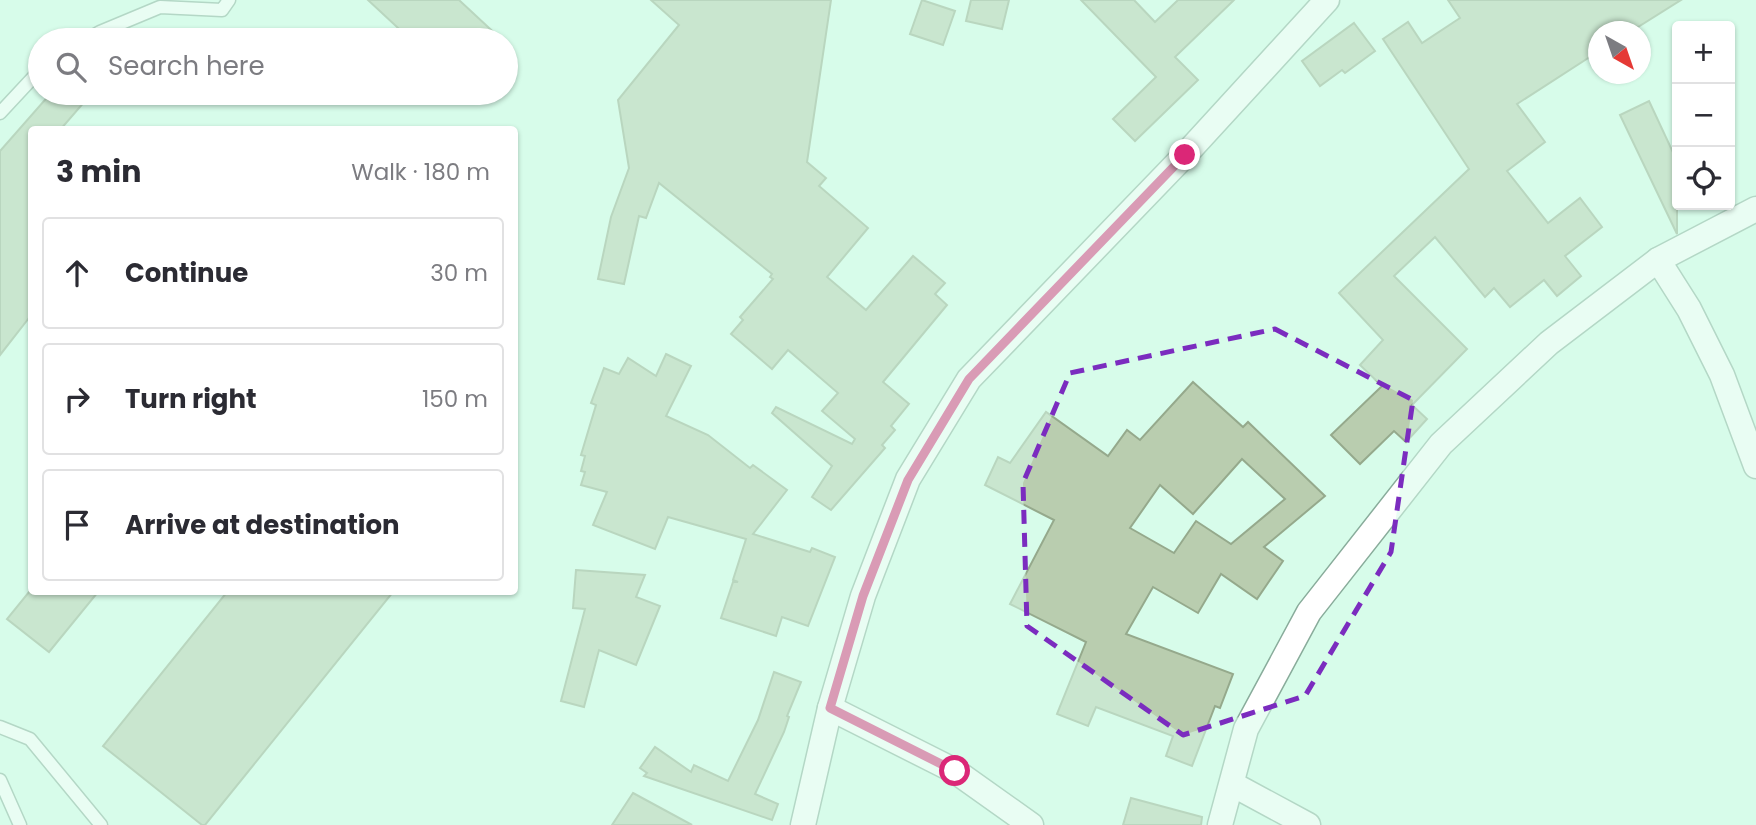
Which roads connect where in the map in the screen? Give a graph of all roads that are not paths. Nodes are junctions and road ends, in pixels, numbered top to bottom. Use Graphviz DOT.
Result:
graph roads {
  1 [pos="229,0"];
  2 [pos="1327,0"];
  3 [pos="110,28"];
  4 [pos="28,83"];
  5 [pos="0,114"];
  6 [pos="1756,209"];
  7 [pos="1658,260"];
  8 [pos="1756,467"];
  9 [pos="830,708"];
  10 [pos="0,727"];
  11 [pos="0,780"];
  12 [pos="1232,784"];
  13 [pos="20,825"];
  14 [pos="101,825"];
  15 [pos="803,825"];
  16 [pos="1031,825"];
  17 [pos="1220,825"];
  18 [pos="1308,825"];
  1 -- 3 [label="lane"];
  2 -- 9 [label="street"];
  4 -- 5 [label="lane"];
  6 -- 7 [label="street"];
  7 -- 8 [label="street"];
  7 -- 12 [label="street"];
  9 -- 15 [label="street"];
  9 -- 16 [label="street"];
  10 -- 14 [label="lane"];
  11 -- 13 [label="lane"];
  12 -- 17 [label="street"];
  12 -- 18 [label="street"];
}
